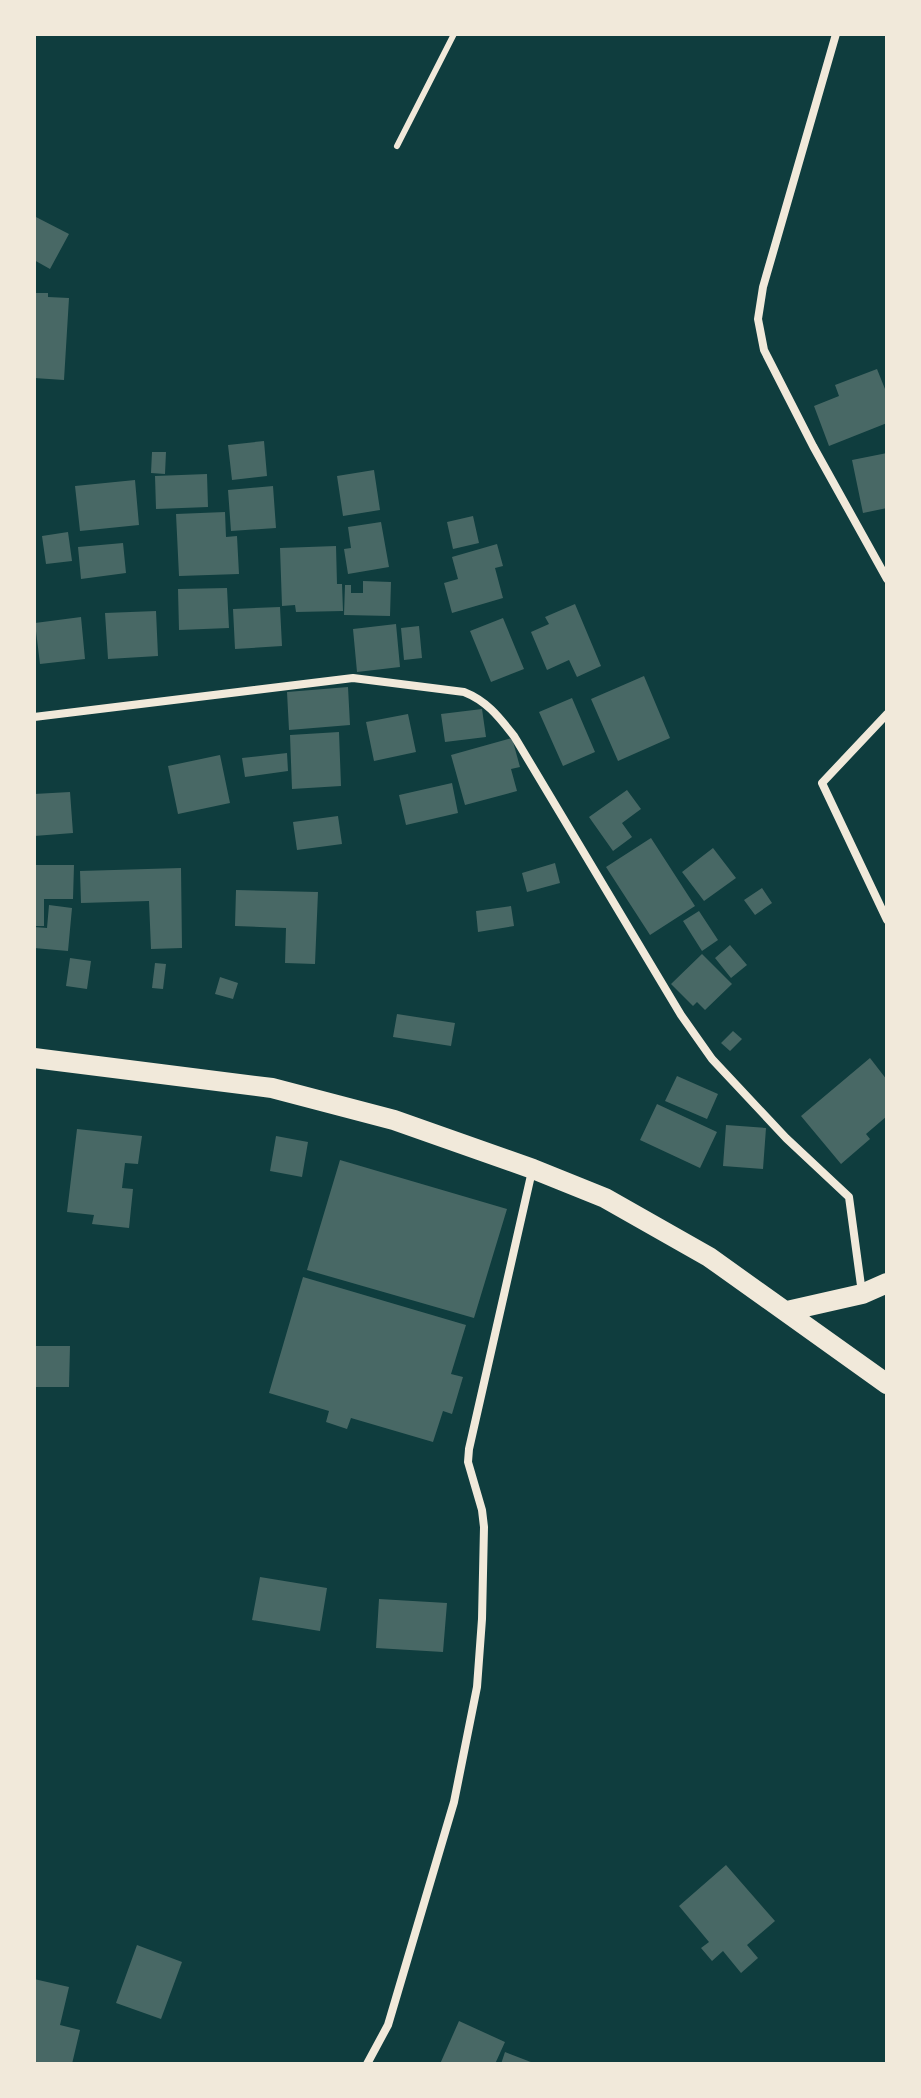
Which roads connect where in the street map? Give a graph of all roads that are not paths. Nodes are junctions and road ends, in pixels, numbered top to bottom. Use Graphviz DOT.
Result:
graph roads {
  1 [pos="454,34"];
  2 [pos="836,34"];
  3 [pos="397,146"];
  4 [pos="887,579"];
  5 [pos="887,714"];
  6 [pos="34,717"];
  7 [pos="887,920"];
  8 [pos="34,1058"];
  9 [pos="533,1169"];
  10 [pos="887,1283"];
  11 [pos="862,1294"];
  12 [pos="787,1311"];
  13 [pos="885,1378"];
  14 [pos="367,2064"];
  1 -- 3 [label="lane"];
  2 -- 4 [label="street"];
  5 -- 7 [label="street"];
  6 -- 11 [label="street"];
  8 -- 9 [label="main road"];
  9 -- 12 [label="main road"];
  9 -- 14 [label="street"];
  10 -- 11 [label="main road"];
  11 -- 12 [label="main road"];
  12 -- 13 [label="main road"];
}
